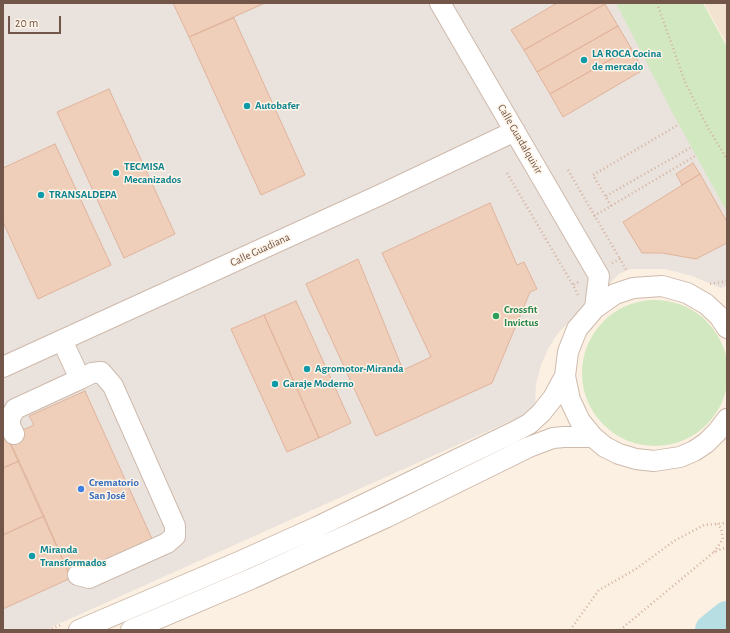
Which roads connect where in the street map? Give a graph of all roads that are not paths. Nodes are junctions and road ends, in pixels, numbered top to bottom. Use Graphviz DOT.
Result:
graph roads {
  1 [pos="440,3"];
  2 [pos="515,131"];
  3 [pos="599,276"];
  4 [pos="633,288"];
  5 [pos="706,304"];
  6 [pos="595,308"];
  7 [pos="727,310"];
  8 [pos="727,328"];
  9 [pos="62,340"];
  10 [pos="3,367"];
  11 [pos="565,376"];
  12 [pos="80,379"];
  13 [pos="727,421"];
  14 [pos="14,434"];
  15 [pos="593,437"];
  16 [pos="78,575"];
  17 [pos="79,630"];
  18 [pos="131,630"];
  1 -- 2 [label="street, Calle Guadalquivir"];
  2 -- 3 [label="street, Calle Guadalquivir"];
  2 -- 9 [label="street, Calle Guadiana"];
  3 -- 4 [label="street"];
  3 -- 6 [label="street"];
  4 -- 5 [label="street"];
  4 -- 6 [label="street"];
  5 -- 7 [label="street"];
  5 -- 8 [label="street"];
  6 -- 11 [label="street"];
  9 -- 10 [label="street, Calle Guadiana"];
  9 -- 12 [label="street"];
  11 -- 15 [label="street"];
  11 -- 17 [label="street"];
  12 -- 14 [label="street"];
  12 -- 16 [label="street"];
  13 -- 15 [label="street"];
  15 -- 18 [label="street"];
}
